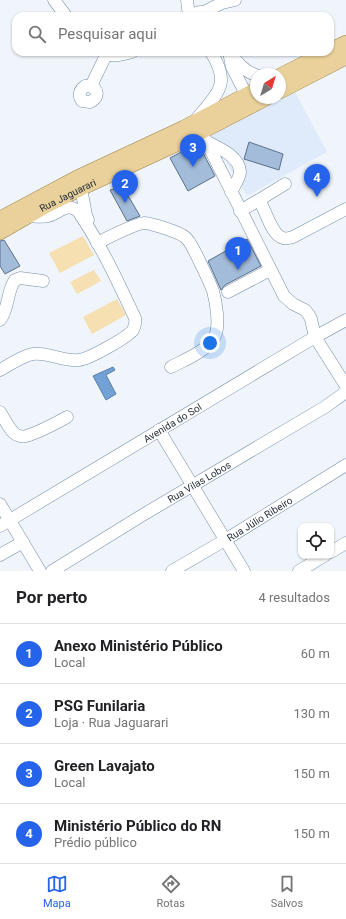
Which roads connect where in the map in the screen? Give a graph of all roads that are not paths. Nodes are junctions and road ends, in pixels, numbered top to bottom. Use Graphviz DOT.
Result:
graph roads {
  1 [pos="54,0"];
  2 [pos="186,0"];
  3 [pos="191,0"];
  4 [pos="235,0"];
  5 [pos="63,12"];
  6 [pos="198,12"];
  7 [pos="199,12"];
  8 [pos="206,12"];
  9 [pos="346,43"];
  10 [pos="334,49"];
  11 [pos="104,56"];
  12 [pos="213,56"];
  13 [pos="230,56"];
  14 [pos="232,56"];
  15 [pos="319,56"];
  16 [pos="346,57"];
  17 [pos="250,73"];
  18 [pos="286,73"];
  19 [pos="91,86"];
  20 [pos="286,88"];
  21 [pos="250,94"];
  22 [pos="250,98"];
  23 [pos="200,132"];
  24 [pos="284,184"];
  25 [pos="81,188"];
  26 [pos="231,192"];
  27 [pos="259,200"];
  28 [pos="346,209"];
  29 [pos="240,211"];
  30 [pos="4,214"];
  31 [pos="28,216"];
  32 [pos="84,216"];
  33 [pos="0,232"];
  34 [pos="98,243"];
  35 [pos="270,270"];
  36 [pos="43,281"];
  37 [pos="228,292"];
  38 [pos="0,320"];
  39 [pos="346,320"];
  40 [pos="315,337"];
  41 [pos="171,367"];
  42 [pos="0,370"];
  43 [pos="346,386"];
  44 [pos="0,412"];
  45 [pos="67,417"];
  46 [pos="159,430"];
  47 [pos="346,465"];
  48 [pos="193,486"];
  49 [pos="0,504"];
  50 [pos="5,523"];
  51 [pos="225,540"];
  52 [pos="22,542"];
  53 [pos="346,543"];
  54 [pos="334,550"];
  55 [pos="0,555"];
  56 [pos="319,559"];
  57 [pos="40,571"];
  58 [pos="52,571"];
  59 [pos="172,571"];
  60 [pos="244,571"];
  61 [pos="299,571"];
  1 -- 5 [label="street"];
  2 -- 6 [label="street"];
  3 -- 7 [label="street"];
  4 -- 8 [label="street"];
  9 -- 10 [label="main road"];
  11 -- 19 [label="street"];
  12 -- 23 [label="street"];
  13 -- 21 [label="street"];
  14 -- 17 [label="street"];
  15 -- 18 [label="main road"];
  16 -- 20 [label="main road"];
  22 -- 23 [label="main road, Rua Jaguarari"];
  23 -- 25 [label="main road, Rua Jaguarari"];
  23 -- 26 [label="street"];
  23 -- 26 [label="street"];
  23 -- 30 [label="main road, Rua Jaguarari"];
  24 -- 27 [label="street"];
  25 -- 31 [label="main road, Rua Jaguarari"];
  25 -- 32 [label="street"];
  26 -- 29 [label="street"];
  27 -- 28 [label="street"];
  27 -- 29 [label="street"];
  29 -- 35 [label="street"];
  31 -- 32 [label="street"];
  31 -- 33 [label="main road, Rua Jaguarari"];
  32 -- 34 [label="street"];
  34 -- 41 [label="street"];
  34 -- 42 [label="street"];
  35 -- 37 [label="street"];
  35 -- 40 [label="street"];
  36 -- 38 [label="street"];
  39 -- 40 [label="street, Avenida do Sol"];
  40 -- 43 [label="street"];
  40 -- 46 [label="street, Avenida do Sol"];
  43 -- 48 [label="street, Rua Vilas Lobos"];
  44 -- 45 [label="street"];
  46 -- 48 [label="street"];
  46 -- 50 [label="street, Avenida do Sol"];
  47 -- 51 [label="street, Rua Júlio Ribeiro"];
  48 -- 51 [label="street"];
  48 -- 58 [label="street, Rua Vilas Lobos"];
  49 -- 50 [label="street"];
  50 -- 52 [label="street"];
  51 -- 59 [label="street, Rua Júlio Ribeiro"];
  51 -- 60 [label="street"];
  52 -- 55 [label="street"];
  52 -- 57 [label="street"];
  53 -- 54 [label="street"];
  56 -- 61 [label="street"];
}
